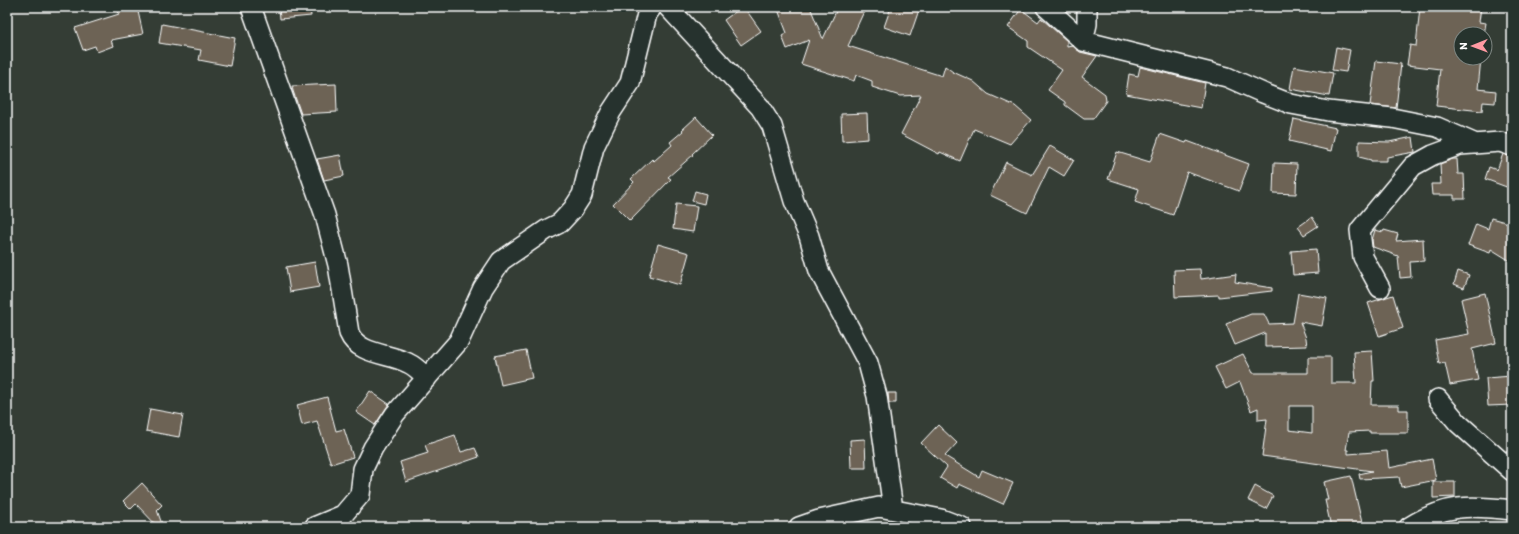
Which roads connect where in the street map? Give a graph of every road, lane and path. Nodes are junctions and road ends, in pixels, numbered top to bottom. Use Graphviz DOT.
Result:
graph roads {
  1 [pos="251,7"];
  2 [pos="652,7"];
  3 [pos="668,7"];
  4 [pos="1046,7"];
  5 [pos="1087,7"];
  6 [pos="1083,41"];
  7 [pos="1476,144"];
  8 [pos="1512,146"];
  9 [pos="1380,288"];
  10 [pos="427,378"];
  11 [pos="1438,398"];
  12 [pos="1512,471"];
  13 [pos="892,510"];
  14 [pos="1512,510"];
  15 [pos="314,527"];
  16 [pos="799,527"];
  17 [pos="962,527"];
  18 [pos="1409,527"];
  1 -- 10 [label="street"];
  2 -- 10 [label="street"];
  3 -- 13 [label="street"];
  4 -- 6 [label="street"];
  5 -- 6 [label="street"];
  6 -- 7 [label="street"];
  7 -- 8 [label="street"];
  7 -- 9 [label="street"];
  10 -- 15 [label="street"];
  11 -- 12 [label="street"];
  13 -- 16 [label="street"];
  13 -- 17 [label="street"];
  14 -- 18 [label="street"];
}
